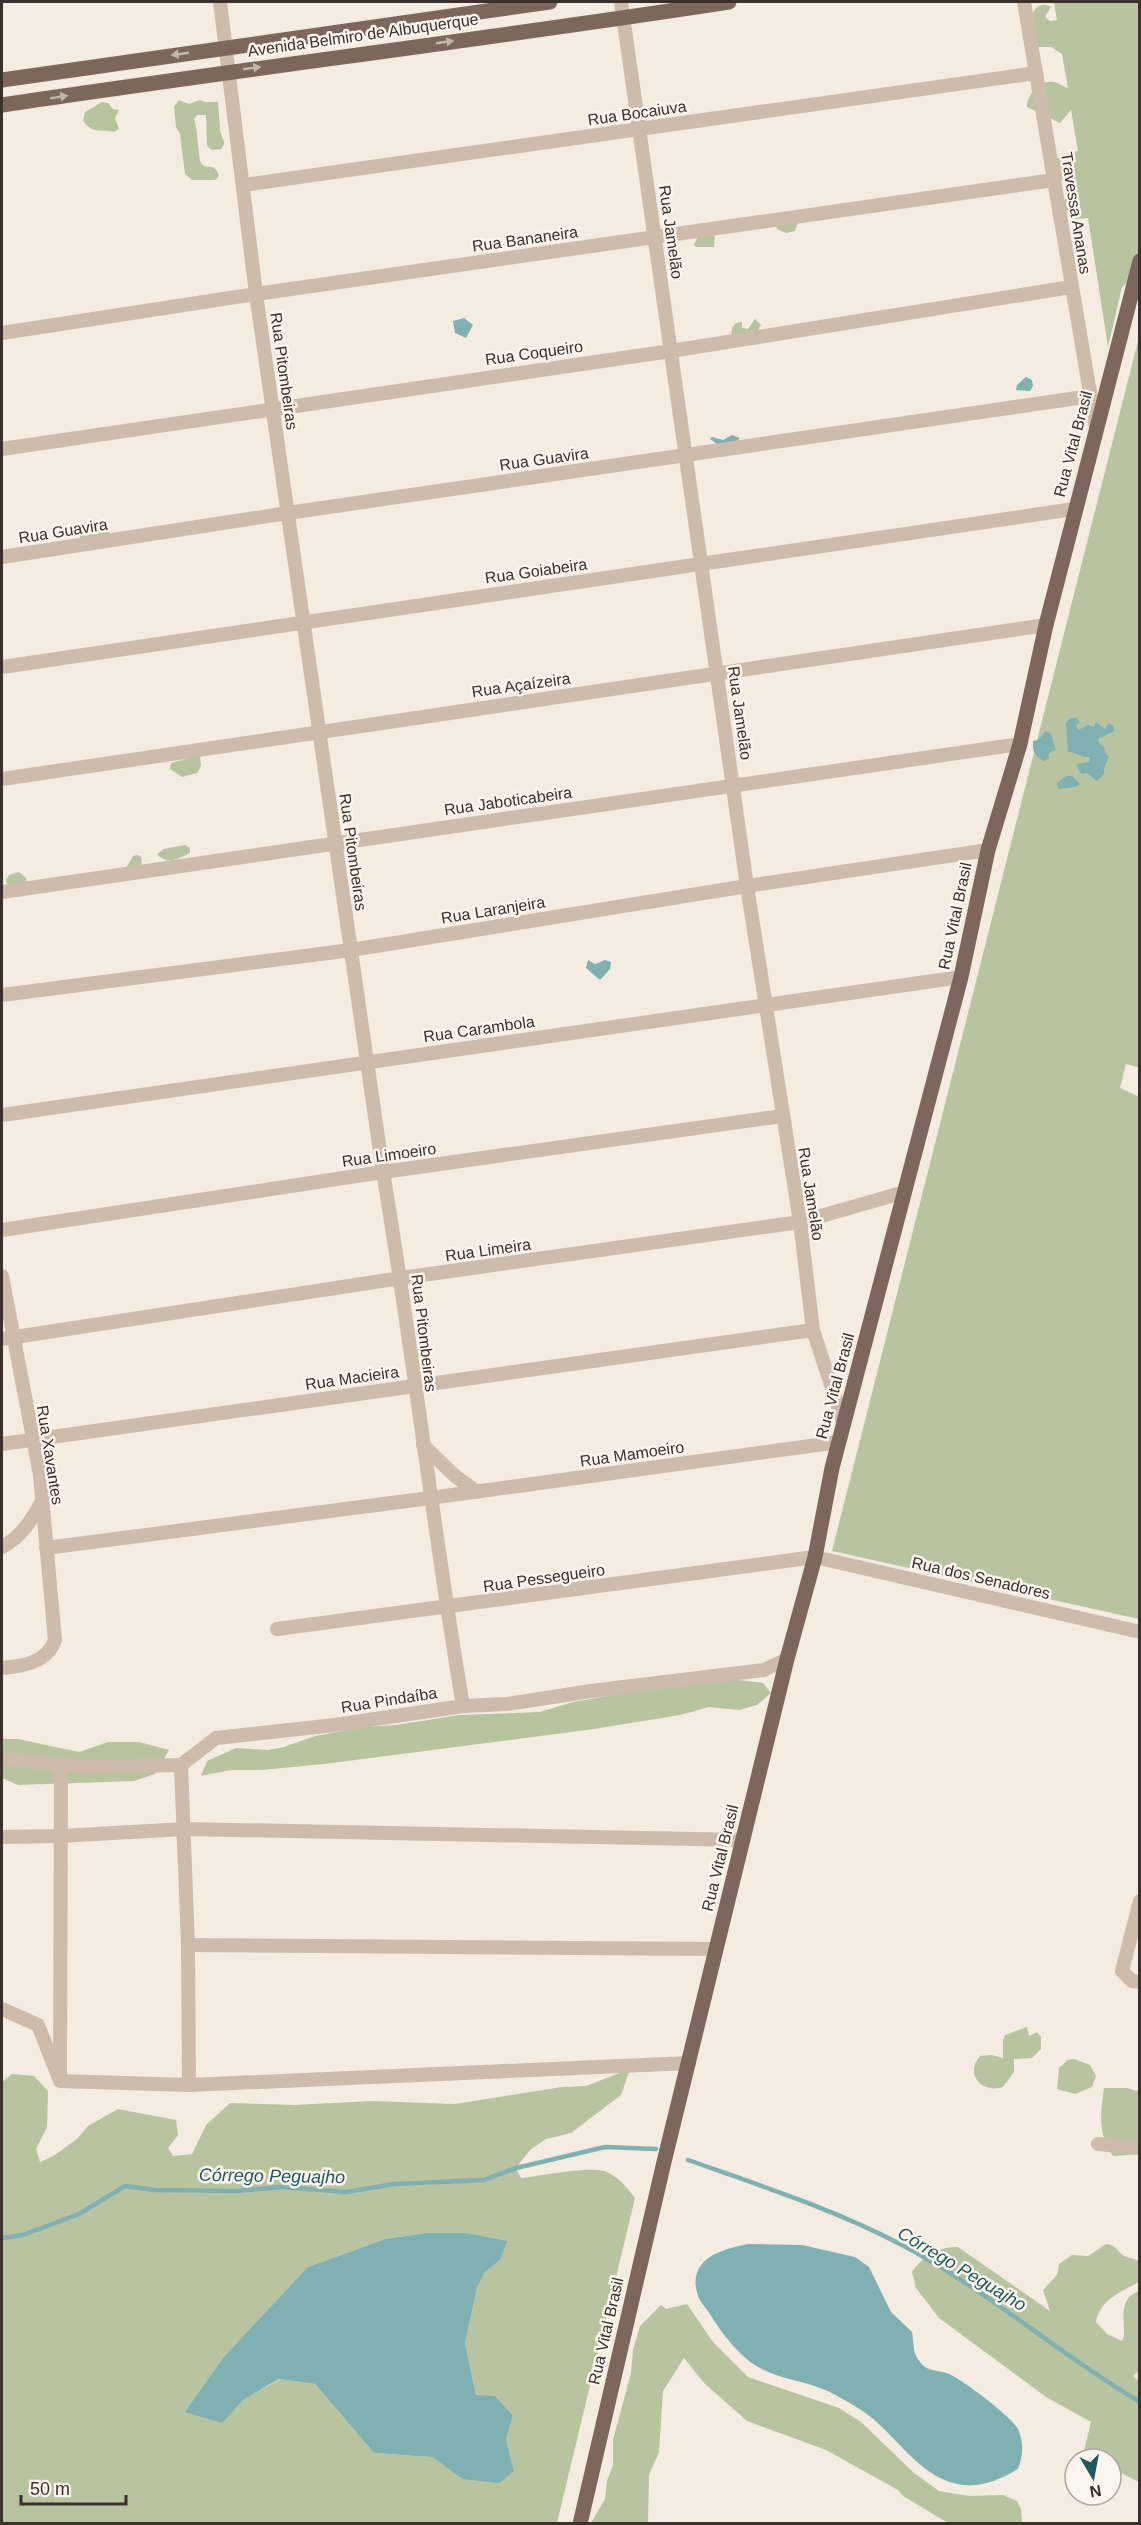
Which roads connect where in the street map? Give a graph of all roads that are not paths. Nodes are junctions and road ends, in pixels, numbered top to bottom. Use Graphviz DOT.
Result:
graph roads {
  1 [pos="220,2"];
  2 [pos="550,2"];
  3 [pos="621,2"];
  4 [pos="729,2"];
  5 [pos="1024,2"];
  6 [pos="622,18"];
  7 [pos="226,47"];
  8 [pos="229,71"];
  9 [pos="1036,73"];
  10 [pos="2,80"];
  11 [pos="2,105"];
  12 [pos="639,129"];
  13 [pos="1054,180"];
  14 [pos="243,185"];
  15 [pos="655,237"];
  16 [pos="1140,261"];
  17 [pos="1071,287"];
  18 [pos="256,294"];
  19 [pos="2,333"];
  20 [pos="671,351"];
  21 [pos="1091,396"];
  22 [pos="272,407"];
  23 [pos="1096,429"];
  24 [pos="2,449"];
  25 [pos="687,456"];
  26 [pos="1074,509"];
  27 [pos="288,513"];
  28 [pos="2,557"];
  29 [pos="702,565"];
  30 [pos="303,621"];
  31 [pos="1046,626"];
  32 [pos="2,667"];
  33 [pos="718,674"];
  34 [pos="319,730"];
  35 [pos="1020,744"];
  36 [pos="2,779"];
  37 [pos="734,786"];
  38 [pos="335,842"];
  39 [pos="988,850"];
  40 [pos="747,886"];
  41 [pos="2,892"];
  42 [pos="351,950"];
  43 [pos="961,977"];
  44 [pos="2,995"];
  45 [pos="766,1006"];
  46 [pos="367,1061"];
  47 [pos="2,1115"];
  48 [pos="782,1116"];
  49 [pos="383,1172"];
  50 [pos="905,1192"];
  51 [pos="800,1222"];
  52 [pos="2,1230"];
  53 [pos="2,1276"];
  54 [pos="401,1278"];
  55 [pos="813,1330"];
  56 [pos="7,1338"];
  57 [pos="414,1386"];
  58 [pos="844,1425"];
  59 [pos="33,1439"];
  60 [pos="839,1442"];
  61 [pos="2,1444"];
  62 [pos="423,1445"];
  63 [pos="477,1492"];
  64 [pos="430,1498"];
  65 [pos="42,1502"];
  66 [pos="2,1547"];
  67 [pos="46,1548"];
  68 [pos="815,1557"];
  69 [pos="446,1608"];
  70 [pos="277,1629"];
  71 [pos="1140,1632"];
  72 [pos="787,1659"];
  73 [pos="2,1668"];
  74 [pos="464,1706"];
  75 [pos="2,1759"];
  76 [pos="62,1764"];
  77 [pos="182,1765"];
  78 [pos="185,1829"];
  79 [pos="60,1836"];
  80 [pos="2,1837"];
  81 [pos="743,1840"];
  82 [pos="1140,1901"];
  83 [pos="188,1945"];
  84 [pos="716,1949"];
  85 [pos="1136,1982"];
  86 [pos="2,2009"];
  87 [pos="689,2063"];
  88 [pos="60,2081"];
  89 [pos="189,2085"];
  90 [pos="1098,2144"];
  91 [pos="1140,2148"];
  92 [pos="580,2523"];
  1 -- 7 [label="street, Rua Pitombeiras"];
  2 -- 7 [label="main road, Avenida Belmiro de Albuquerque"];
  3 -- 6 [label="street, Rua Jamelão"];
  4 -- 6 [label="main road, Avenida Belmiro de Albuquerque"];
  5 -- 9 [label="street, Travessa Ananas"];
  8 -- 6 [label="main road, Avenida Belmiro de Albuquerque, one-way"];
  6 -- 12 [label="street, Rua Jamelão"];
  7 -- 8 [label="street, Rua Pitombeiras"];
  7 -- 10 [label="main road, Avenida Belmiro de Albuquerque, one-way"];
  11 -- 8 [label="main road, Avenida Belmiro de Albuquerque, one-way"];
  8 -- 14 [label="street, Rua Pitombeiras"];
  9 -- 12 [label="street, Rua Bocaiuva"];
  9 -- 13 [label="street, Travessa Ananas"];
  12 -- 14 [label="street, Rua Bocaiuva"];
  12 -- 15 [label="street, Rua Jamelão"];
  13 -- 15 [label="street, Rua Bananeira"];
  13 -- 17 [label="street, Travessa Ananas"];
  14 -- 18 [label="street, Rua Pitombeiras"];
  15 -- 18 [label="street, Rua Bananeira"];
  15 -- 20 [label="street, Rua Jamelão"];
  16 -- 23 [label="main road, Rua Vital Brasil"];
  17 -- 20 [label="street, Rua Coqueiro"];
  17 -- 21 [label="street, Travessa Ananas"];
  18 -- 19 [label="street, Rua Bananeira"];
  18 -- 22 [label="street, Rua Pitombeiras"];
  20 -- 22 [label="street, Rua Coqueiro"];
  20 -- 25 [label="street, Rua Jamelão"];
  21 -- 23 [label="street, Travessa Ananas"];
  21 -- 25 [label="street, Rua Guavira"];
  22 -- 24 [label="street, Rua Coqueiro"];
  22 -- 27 [label="street, Rua Pitombeiras"];
  23 -- 26 [label="main road, Rua Vital Brasil"];
  25 -- 27 [label="street, Rua Guavira"];
  25 -- 29 [label="street, Rua Jamelão"];
  26 -- 29 [label="street, Rua Goiabeira"];
  26 -- 31 [label="main road, Rua Vital Brasil"];
  27 -- 28 [label="street, Rua Guavira"];
  27 -- 30 [label="street, Rua Pitombeiras"];
  29 -- 30 [label="street, Rua Goiabeira"];
  29 -- 33 [label="street, Rua Jamelão"];
  30 -- 32 [label="street, Rua Goiabeira"];
  30 -- 34 [label="street, Rua Pitombeiras"];
  31 -- 33 [label="street, Rua Açaízeira"];
  31 -- 35 [label="main road, Rua Vital Brasil"];
  33 -- 34 [label="street, Rua Açaízeira"];
  33 -- 37 [label="street, Rua Jamelão"];
  34 -- 36 [label="street, Rua Açaízeira"];
  34 -- 38 [label="street, Rua Pitombeiras"];
  35 -- 37 [label="street, Rua Jaboticabeira"];
  35 -- 39 [label="main road, Rua Vital Brasil"];
  37 -- 38 [label="street, Rua Jaboticabeira"];
  37 -- 40 [label="street, Rua Jamelão"];
  38 -- 41 [label="street, Rua Jaboticabeira"];
  38 -- 42 [label="street, Rua Pitombeiras"];
  39 -- 40 [label="street, Rua Laranjeira"];
  39 -- 43 [label="main road, Rua Vital Brasil"];
  40 -- 42 [label="street, Rua Laranjeira"];
  40 -- 45 [label="street, Rua Jamelão"];
  42 -- 44 [label="street, Rua Laranjeira"];
  42 -- 46 [label="street, Rua Pitombeiras"];
  43 -- 45 [label="street, Rua Carambola"];
  43 -- 50 [label="main road, Rua Vital Brasil"];
  45 -- 46 [label="street, Rua Carambola"];
  45 -- 48 [label="street, Rua Jamelão"];
  46 -- 47 [label="street, Rua Carambola"];
  46 -- 49 [label="street, Rua Pitombeiras"];
  48 -- 49 [label="street, Rua Limoeiro"];
  48 -- 51 [label="street, Rua Jamelão"];
  49 -- 52 [label="street, Rua Limoeiro"];
  49 -- 54 [label="street, Rua Pitombeiras"];
  50 -- 51 [label="street, Rua Limeira"];
  50 -- 58 [label="main road, Rua Vital Brasil"];
  51 -- 54 [label="street, Rua Limeira"];
  51 -- 55 [label="street, Rua Jamelão"];
  53 -- 56 [label="street, Rua Xavantes"];
  54 -- 56 [label="street, Rua Limeira"];
  54 -- 57 [label="street, Rua Pitombeiras"];
  55 -- 57 [label="street, Rua Macieira"];
  55 -- 58 [label="street, Rua Jamelão"];
  56 -- 59 [label="street, Rua Xavantes"];
  57 -- 59 [label="street, Rua Macieira"];
  57 -- 62 [label="street, Rua Pitombeiras"];
  58 -- 60 [label="main road, Rua Vital Brasil"];
  59 -- 61 [label="street, Rua Macieira"];
  59 -- 65 [label="street, Rua Xavantes"];
  60 -- 63 [label="street, Rua Mamoeiro"];
  60 -- 68 [label="main road, Rua Vital Brasil"];
  62 -- 63 [label="street"];
  62 -- 64 [label="street, Rua Pitombeiras"];
  63 -- 64 [label="street, Rua Mamoeiro"];
  64 -- 67 [label="street, Rua Mamoeiro"];
  64 -- 69 [label="street, Rua Pitombeiras"];
  65 -- 66 [label="street"];
  65 -- 67 [label="street, Rua Xavantes"];
  67 -- 73 [label="street, Rua Xavantes"];
  68 -- 69 [label="street, Rua Pessegueiro"];
  68 -- 71 [label="street, Rua dos Senadores"];
  68 -- 72 [label="main road, Rua Vital Brasil"];
  69 -- 70 [label="street, Rua Pessegueiro"];
  69 -- 74 [label="street, Rua Pitombeiras"];
  72 -- 74 [label="street, Rua Pindaíba"];
  72 -- 81 [label="main road, Rua Vital Brasil"];
  74 -- 77 [label="street, Rua Pindaíba"];
  75 -- 76 [label="street"];
  76 -- 77 [label="street"];
  76 -- 79 [label="street"];
  77 -- 78 [label="street"];
  78 -- 79 [label="street"];
  78 -- 81 [label="street"];
  78 -- 83 [label="street"];
  79 -- 80 [label="street"];
  79 -- 88 [label="street"];
  81 -- 84 [label="main road, Rua Vital Brasil"];
  82 -- 85 [label="street"];
  83 -- 84 [label="street"];
  83 -- 89 [label="street"];
  84 -- 87 [label="main road, Rua Vital Brasil"];
  86 -- 88 [label="street"];
  87 -- 89 [label="street"];
  87 -- 92 [label="main road, Rua Vital Brasil"];
  88 -- 89 [label="street"];
  90 -- 91 [label="street"];
}
